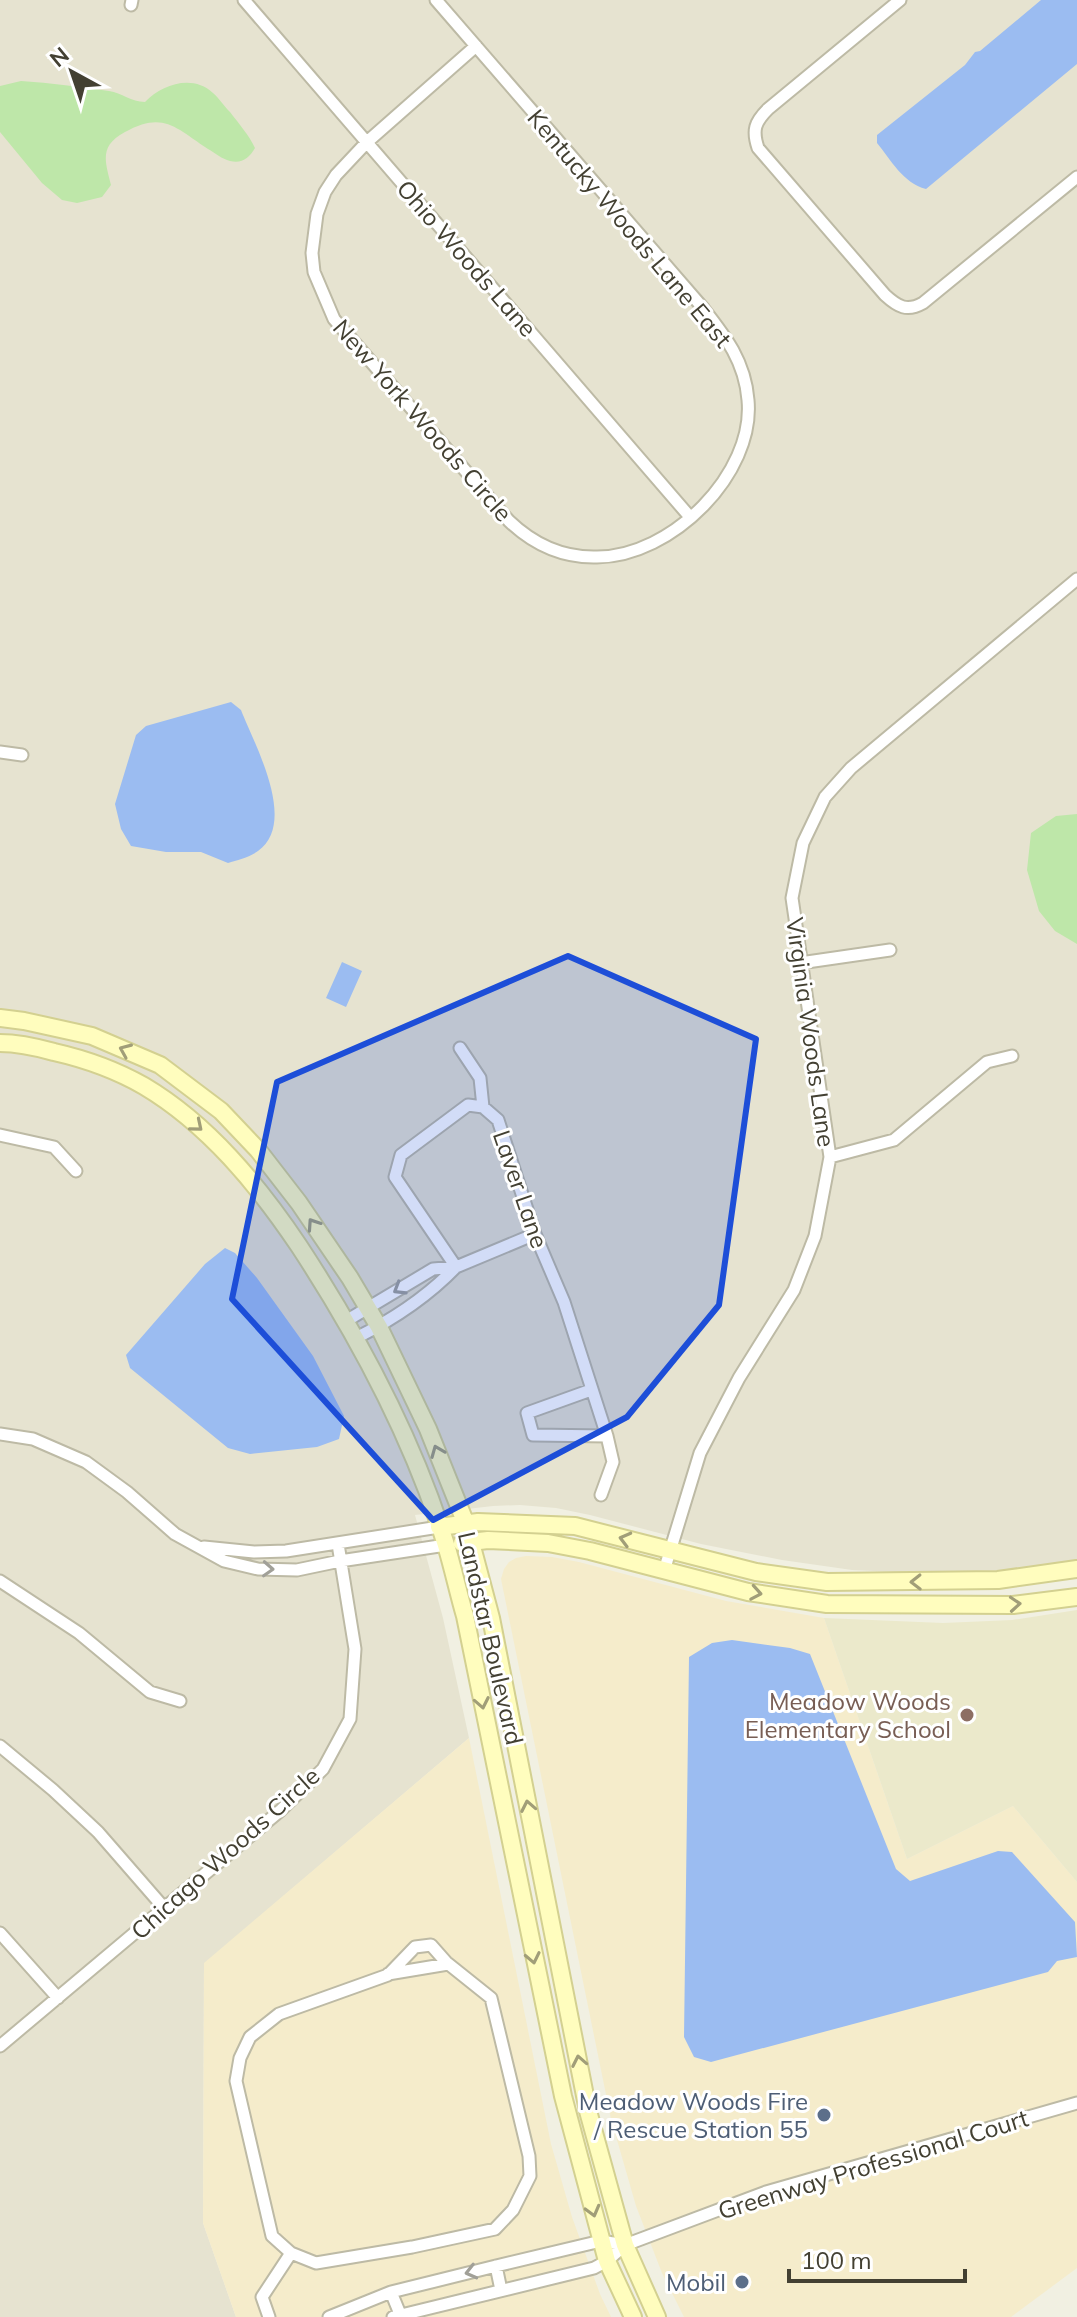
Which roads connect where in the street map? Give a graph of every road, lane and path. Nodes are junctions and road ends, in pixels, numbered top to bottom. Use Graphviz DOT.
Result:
graph roads {
  1 [pos="244,0"];
  2 [pos="436,0"];
  3 [pos="900,0"];
  4 [pos="476,46"];
  5 [pos="367,142"];
  6 [pos="1077,177"];
  7 [pos="690,517"];
  8 [pos="1077,579"];
  9 [pos="0,752"];
  10 [pos="22,755"];
  11 [pos="890,950"];
  12 [pos="800,963"];
  13 [pos="0,1018"];
  14 [pos="0,1043"];
  15 [pos="460,1048"];
  16 [pos="1012,1056"];
  17 [pos="483,1107"];
  18 [pos="0,1135"];
  19 [pos="830,1157"];
  20 [pos="76,1171"];
  21 [pos="535,1234"];
  22 [pos="456,1267"];
  23 [pos="368,1308"];
  24 [pos="346,1321"];
  25 [pos="379,1327"];
  26 [pos="356,1338"];
  27 [pos="591,1390"];
  28 [pos="0,1434"];
  29 [pos="607,1436"];
  30 [pos="601,1495"];
  31 [pos="466,1524"];
  32 [pos="439,1527"];
  33 [pos="471,1541"];
  34 [pos="338,1544"];
  35 [pos="446,1545"];
  36 [pos="195,1546"];
  37 [pos="670,1551"];
  38 [pos="340,1561"];
  39 [pos="1077,1569"];
  40 [pos="664,1571"];
  41 [pos="0,1581"];
  42 [pos="1077,1597"];
  43 [pos="180,1701"];
  44 [pos="0,1746"];
  45 [pos="165,1909"];
  46 [pos="0,1933"];
  47 [pos="448,1964"];
  48 [pos="388,1975"];
  49 [pos="58,1998"];
  50 [pos="0,2046"];
  51 [pos="1077,2103"];
  52 [pos="601,2241"];
  53 [pos="625,2245"];
  54 [pos="291,2253"];
  55 [pos="607,2261"];
  56 [pos="496,2266"];
  57 [pos="501,2290"];
  58 [pos="391,2292"];
  59 [pos="396,2316"];
  60 [pos="269,2317"];
  61 [pos="329,2317"];
  62 [pos="633,2317"];
  63 [pos="657,2317"];
  1 -- 5 [label="street, Ohio Woods Lane"];
  2 -- 4 [label="street, Kentucky Woods Lane East"];
  3 -- 6 [label="street"];
  4 -- 5 [label="street, New York Woods Circle"];
  4 -- 7 [label="street, Kentucky Woods Lane East"];
  5 -- 7 [label="street, Ohio Woods Lane"];
  5 -- 7 [label="street, New York Woods Circle"];
  8 -- 12 [label="street, Virginia Woods Lane"];
  9 -- 10 [label="street"];
  11 -- 12 [label="street"];
  12 -- 19 [label="street, Virginia Woods Lane"];
  23 -- 13 [label="street, Landstar Boulevard, one-way"];
  14 -- 24 [label="street, Landstar Boulevard, one-way"];
  15 -- 17 [label="street"];
  16 -- 19 [label="street"];
  17 -- 21 [label="street, Laver Lane"];
  17 -- 22 [label="street, Laver Lane"];
  18 -- 20 [label="street"];
  19 -- 37 [label="street, Virginia Woods Lane"];
  21 -- 22 [label="street"];
  21 -- 27 [label="street, Laver Lane"];
  22 -- 23 [label="street, one-way"];
  22 -- 25 [label="street"];
  23 -- 24 [label="street"];
  23 -- 25 [label="street, Landstar Boulevard"];
  24 -- 26 [label="street, Landstar Boulevard"];
  25 -- 26 [label="street"];
  31 -- 25 [label="street, Landstar Boulevard, one-way"];
  26 -- 32 [label="street, Landstar Boulevard"];
  27 -- 29 [label="street, Laver Lane"];
  27 -- 29 [label="street"];
  28 -- 36 [label="street"];
  29 -- 30 [label="street, Laver Lane"];
  31 -- 32 [label="street"];
  31 -- 33 [label="street, Landstar Boulevard"];
  37 -- 31 [label="street, one-way"];
  32 -- 34 [label="street"];
  32 -- 35 [label="street, Landstar Boulevard"];
  33 -- 35 [label="street"];
  33 -- 40 [label="street"];
  53 -- 33 [label="street, Landstar Boulevard, one-way"];
  34 -- 36 [label="street"];
  34 -- 38 [label="street, Chicago Woods Circle"];
  35 -- 38 [label="street"];
  35 -- 52 [label="street, Landstar Boulevard, one-way"];
  36 -- 38 [label="street, one-way"];
  39 -- 37 [label="street, one-way"];
  37 -- 40 [label="street, Virginia Woods Lane"];
  38 -- 45 [label="street, Chicago Woods Circle"];
  40 -- 42 [label="street, one-way"];
  41 -- 43 [label="street"];
  44 -- 45 [label="street"];
  45 -- 49 [label="street, Chicago Woods Circle"];
  46 -- 49 [label="street"];
  47 -- 48 [label="street"];
  47 -- 48 [label="street"];
  47 -- 54 [label="street"];
  48 -- 54 [label="street"];
  49 -- 50 [label="street, Chicago Woods Circle"];
  51 -- 53 [label="street, Greenway Professional Court"];
  52 -- 53 [label="street"];
  52 -- 55 [label="street, Landstar Boulevard"];
  52 -- 56 [label="street"];
  53 -- 55 [label="street"];
  53 -- 63 [label="street, Landstar Boulevard"];
  54 -- 60 [label="street"];
  55 -- 57 [label="street"];
  55 -- 62 [label="street, Landstar Boulevard"];
  56 -- 57 [label="street"];
  56 -- 58 [label="street, one-way"];
  57 -- 59 [label="street"];
  58 -- 59 [label="street"];
  58 -- 61 [label="street"];
}
